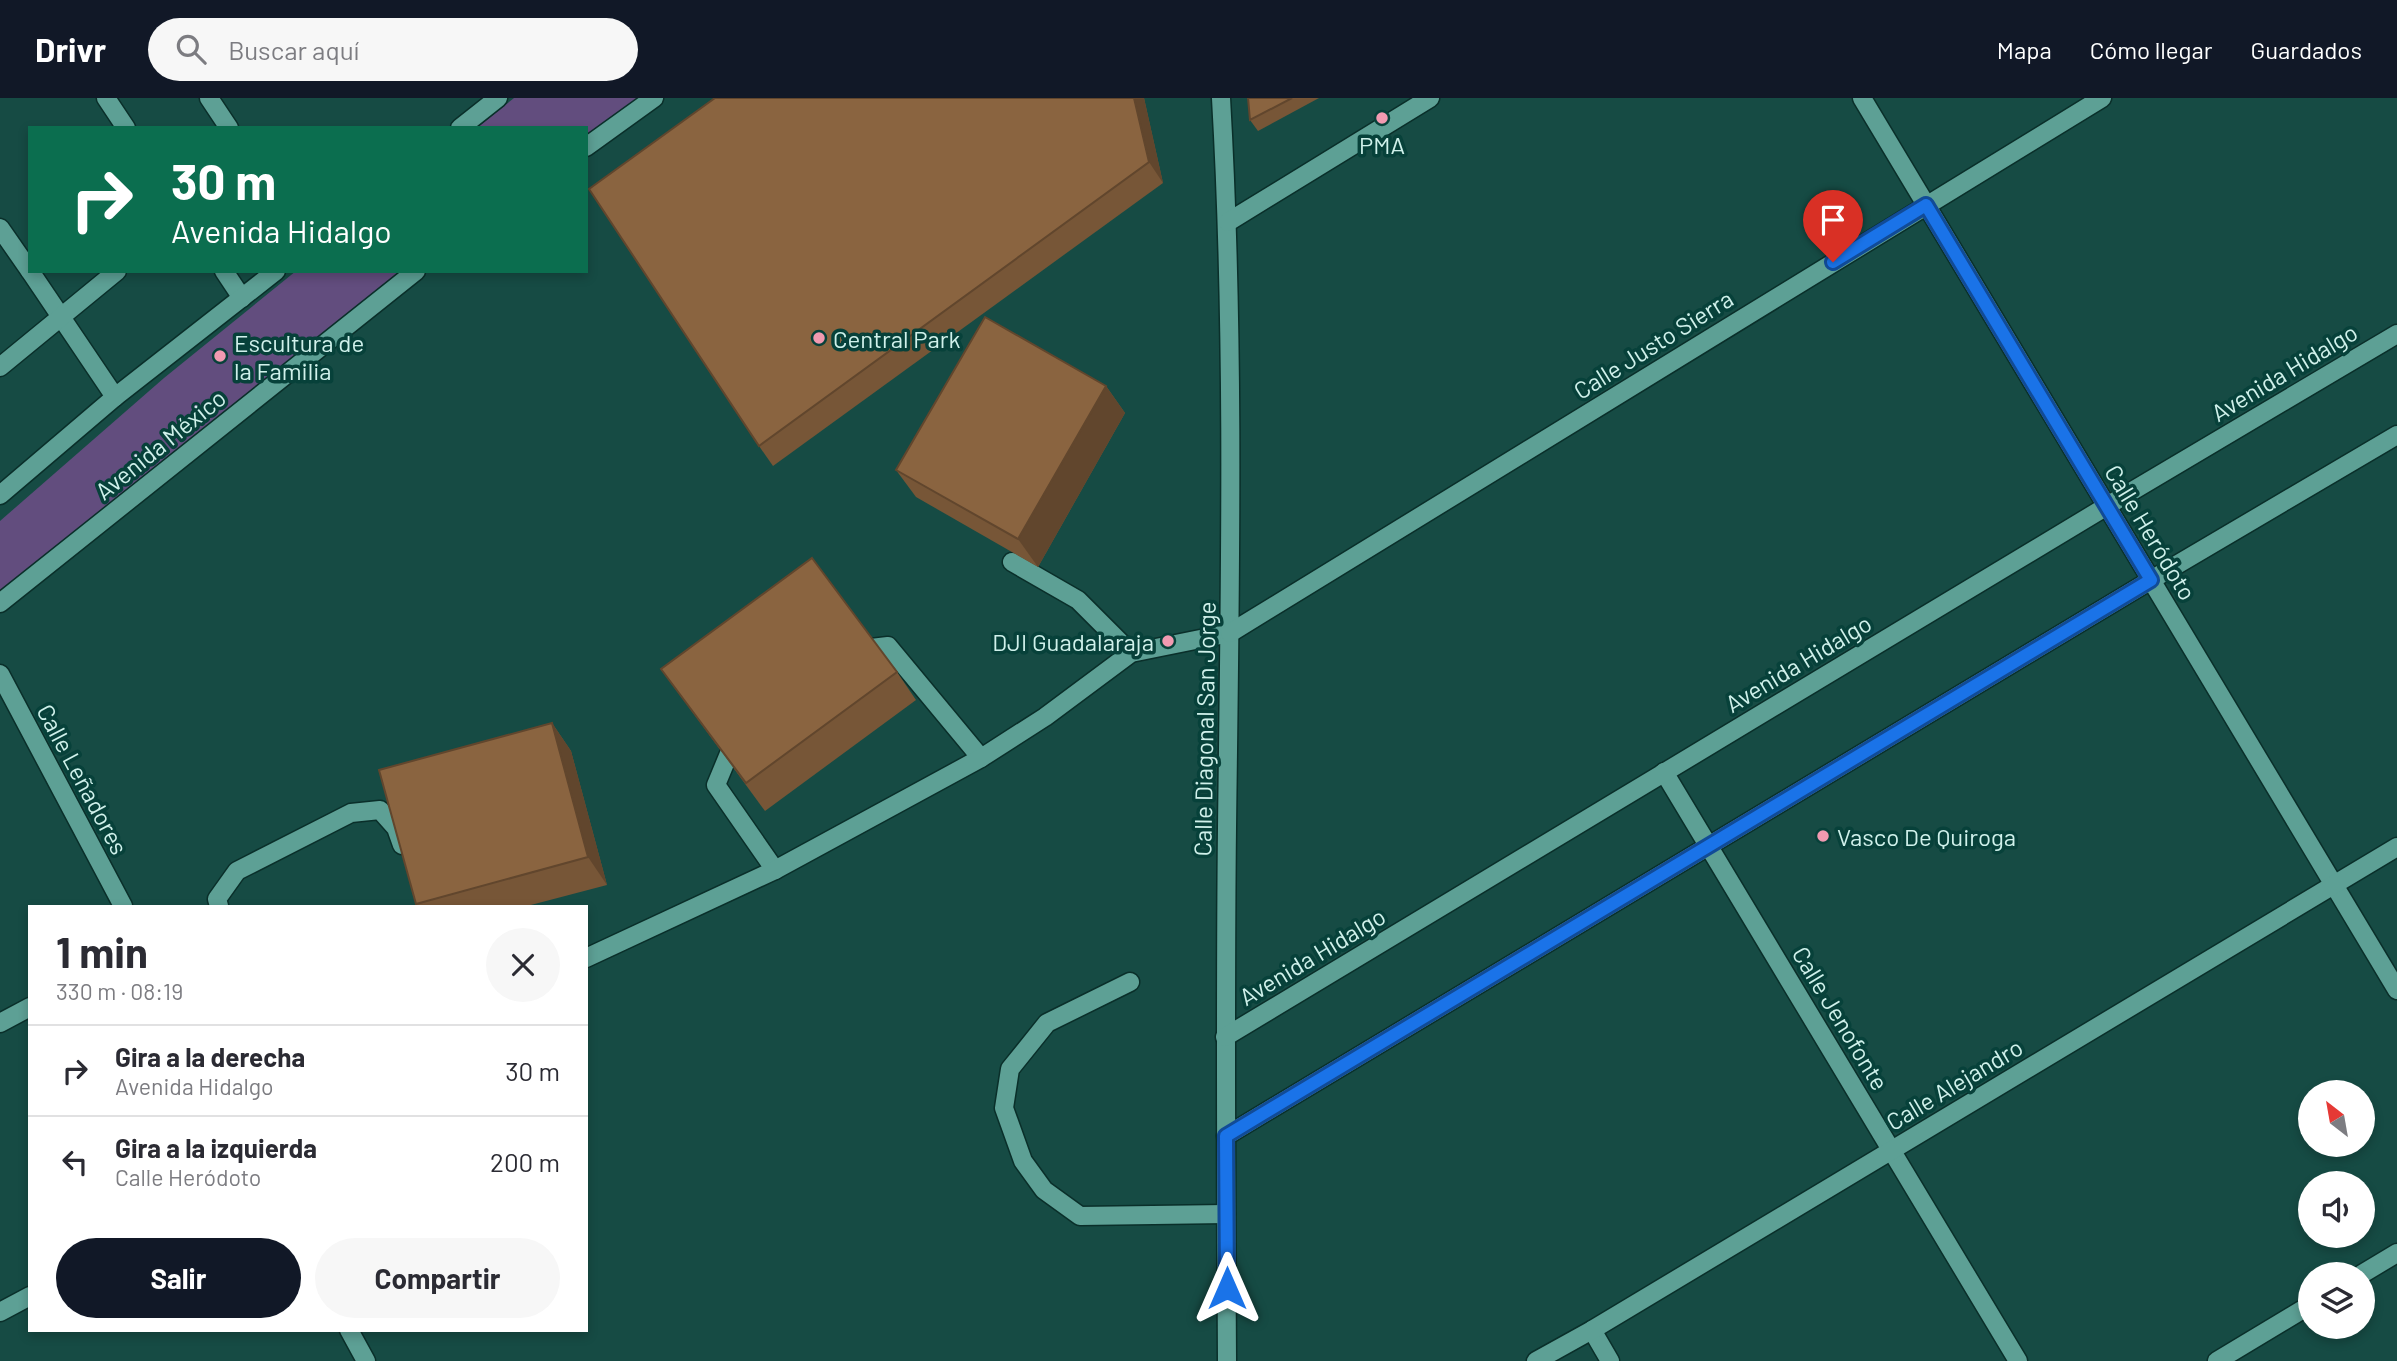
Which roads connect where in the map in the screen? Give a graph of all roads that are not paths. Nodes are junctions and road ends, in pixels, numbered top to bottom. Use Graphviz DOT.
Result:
graph roads {
  1 [pos="106,98"];
  2 [pos="209,98"];
  3 [pos="498,98"];
  4 [pos="654,98"];
  5 [pos="1221,98"];
  6 [pos="1430,98"];
  7 [pos="1862,98"];
  8 [pos="2102,98"];
  9 [pos="125,126"];
  10 [pos="228,126"];
  11 [pos="463,126"];
  12 [pos="588,146"];
  13 [pos="1926,205"];
  14 [pos="1228,222"];
  15 [pos="0,228"];
  16 [pos="28,268"];
  17 [pos="31,273"];
  18 [pos="115,273"];
  19 [pos="225,273"];
  20 [pos="273,273"];
  21 [pos="413,273"];
  22 [pos="242,298"];
  23 [pos="62,317"];
  24 [pos="2397,334"];
  25 [pos="0,368"];
  26 [pos="115,397"];
  27 [pos="2397,435"];
  28 [pos="0,495"];
  29 [pos="2106,506"];
  30 [pos="1012,562"];
  31 [pos="2151,580"];
  32 [pos="0,603"];
  33 [pos="1230,633"];
  34 [pos="1131,653"];
  35 [pos="842,659"];
  36 [pos="0,674"];
  37 [pos="752,729"];
  38 [pos="981,758"];
  39 [pos="1664,772"];
  40 [pos="1709,846"];
  41 [pos="2397,847"];
  42 [pos="408,867"];
  43 [pos="775,870"];
  44 [pos="2334,885"];
  45 [pos="122,905"];
  46 [pos="219,905"];
  47 [pos="588,957"];
  48 [pos="1130,982"];
  49 [pos="2397,990"];
  50 [pos="28,1008"];
  51 [pos="0,1023"];
  52 [pos="1225,1037"];
  53 [pos="1226,1136"];
  54 [pos="1891,1150"];
  55 [pos="1226,1214"];
  56 [pos="2397,1253"];
  57 [pos="2375,1266"];
  58 [pos="28,1297"];
  59 [pos="0,1312"];
  60 [pos="2298,1312"];
  61 [pos="1592,1330"];
  62 [pos="350,1332"];
  63 [pos="366,1361"];
  64 [pos="1227,1361"];
  65 [pos="1536,1361"];
  66 [pos="1611,1361"];
  67 [pos="2018,1361"];
  68 [pos="2217,1361"];
  1 -- 9 [label="street"];
  2 -- 10 [label="street"];
  3 -- 11 [label="street"];
  4 -- 12 [label="street"];
  5 -- 14 [label="street, Calle Diagonal San Jorge"];
  6 -- 14 [label="street"];
  7 -- 13 [label="street, Calle Heródoto"];
  8 -- 13 [label="street, Calle Justo Sierra"];
  13 -- 29 [label="street, Calle Heródoto"];
  13 -- 33 [label="street, Calle Justo Sierra"];
  14 -- 33 [label="street, Calle Diagonal San Jorge"];
  15 -- 16 [label="street"];
  17 -- 23 [label="street"];
  18 -- 23 [label="street"];
  19 -- 22 [label="street"];
  20 -- 22 [label="street"];
  21 -- 32 [label="street, Avenida México"];
  22 -- 26 [label="street"];
  23 -- 25 [label="street"];
  23 -- 26 [label="street"];
  24 -- 29 [label="street, Avenida Hidalgo"];
  26 -- 28 [label="street"];
  27 -- 31 [label="street"];
  29 -- 31 [label="street, Calle Heródoto"];
  29 -- 39 [label="street, Avenida Hidalgo"];
  30 -- 34 [label="street"];
  31 -- 40 [label="street"];
  31 -- 44 [label="street, Calle Heródoto"];
  33 -- 34 [label="street"];
  33 -- 52 [label="street, Calle Diagonal San Jorge"];
  34 -- 38 [label="street"];
  35 -- 38 [label="street"];
  36 -- 45 [label="street, Calle Leñadores"];
  37 -- 43 [label="street"];
  38 -- 43 [label="street"];
  39 -- 40 [label="street, Calle Jenofonte"];
  39 -- 52 [label="street, Avenida Hidalgo"];
  40 -- 53 [label="street"];
  40 -- 54 [label="street, Calle Jenofonte"];
  41 -- 44 [label="street, Calle Alejandro"];
  42 -- 46 [label="street"];
  43 -- 47 [label="street"];
  44 -- 49 [label="street, Calle Heródoto"];
  44 -- 54 [label="street, Calle Alejandro"];
  48 -- 55 [label="street"];
  50 -- 51 [label="street"];
  52 -- 53 [label="street, Calle Diagonal San Jorge"];
  53 -- 55 [label="street, Calle Diagonal San Jorge"];
  54 -- 61 [label="street, Calle Alejandro"];
  54 -- 67 [label="street, Calle Jenofonte"];
  55 -- 64 [label="street, Calle Diagonal San Jorge"];
  56 -- 57 [label="street"];
  58 -- 59 [label="street"];
  60 -- 68 [label="street"];
  61 -- 65 [label="street, Calle Alejandro"];
  61 -- 66 [label="street"];
  62 -- 63 [label="street"];
}
